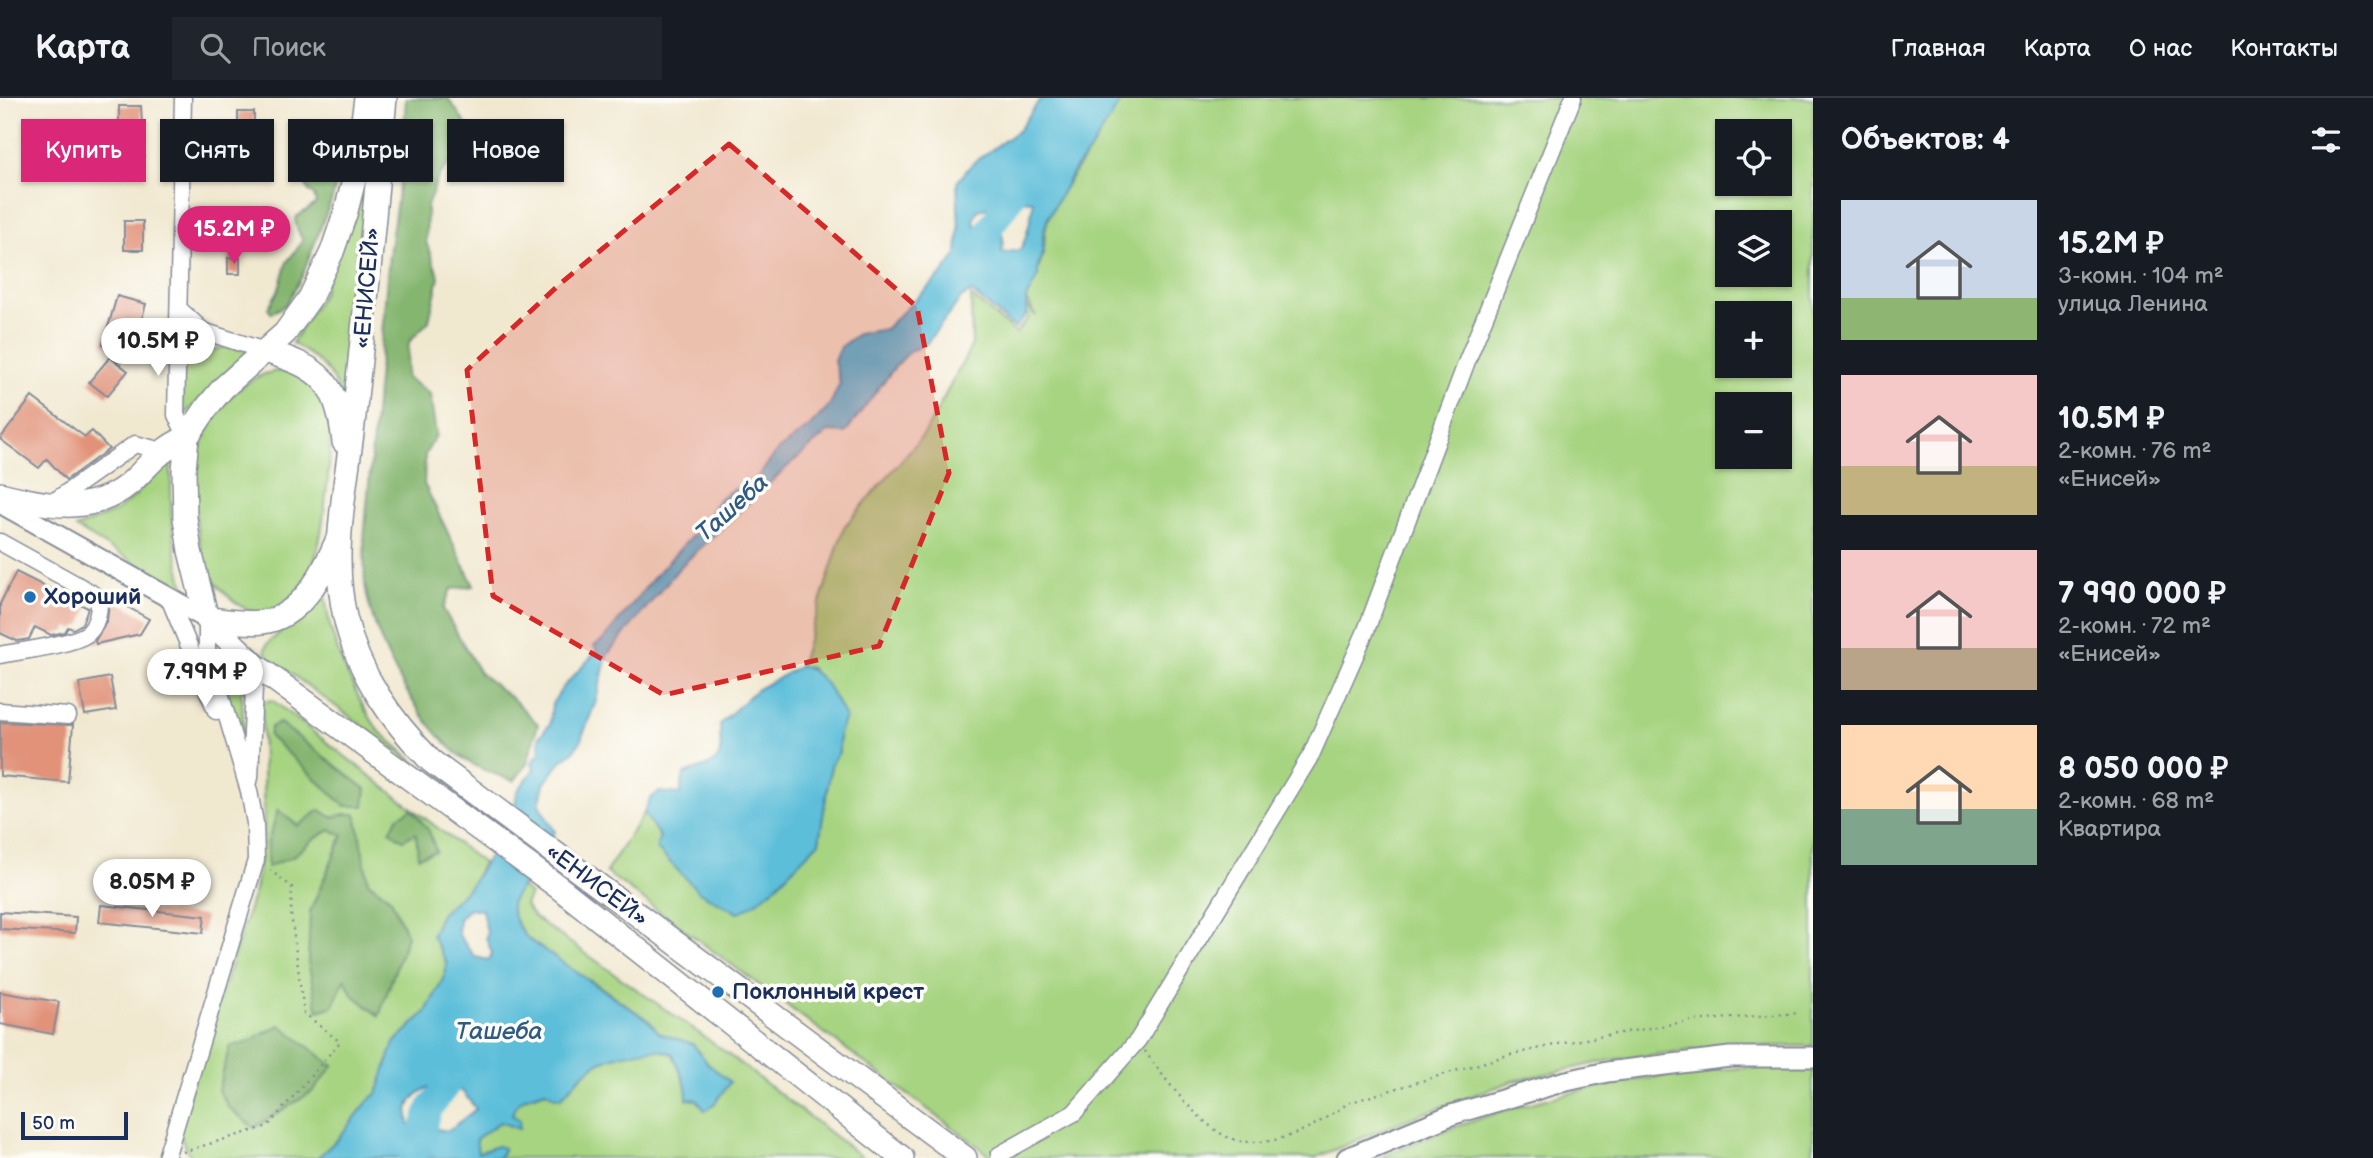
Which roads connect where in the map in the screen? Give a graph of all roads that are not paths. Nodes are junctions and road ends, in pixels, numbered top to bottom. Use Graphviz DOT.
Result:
graph roads {
  1 [pos="183,98"];
  2 [pos="366,98"];
  3 [pos="385,98"];
  4 [pos="1573,98"];
  5 [pos="179,309"];
  6 [pos="265,351"];
  7 [pos="187,437"];
  8 [pos="346,477"];
  9 [pos="0,494"];
  10 [pos="0,503"];
  11 [pos="338,538"];
  12 [pos="3,550"];
  13 [pos="169,598"];
  14 [pos="207,619"];
  15 [pos="0,654"];
  16 [pos="255,665"];
  17 [pos="0,710"];
  18 [pos="68,716"];
  19 [pos="249,791"];
  20 [pos="1813,1057"];
  21 [pos="999,1155"];
  22 [pos="172,1156"];
  23 [pos="902,1158"];
  24 [pos="965,1158"];
  25 [pos="1348,1158"];
  1 -- 5 [label="street"];
  2 -- 6 [label="highway, «ЕНИСЕЙ»"];
  3 -- 8 [label="highway, «ЕНИСЕЙ»"];
  4 -- 21 [label="street"];
  5 -- 6 [label="street"];
  5 -- 7 [label="street"];
  6 -- 7 [label="highway, «ЕНИСЕЙ»"];
  6 -- 8 [label="highway, «ЕНИСЕЙ»"];
  7 -- 9 [label="highway"];
  7 -- 14 [label="highway, «ЕНИСЕЙ»"];
  8 -- 11 [label="highway, «ЕНИСЕЙ»"];
  10 -- 13 [label="main road"];
  11 -- 14 [label="highway, «ЕНИСЕЙ»"];
  11 -- 24 [label="highway, «ЕНИСЕЙ»"];
  12 -- 15 [label="street"];
  13 -- 14 [label="main road"];
  13 -- 19 [label="street"];
  14 -- 16 [label="highway, «ЕНИСЕЙ»"];
  14 -- 19 [label="street"];
  16 -- 19 [label="street"];
  16 -- 23 [label="highway, «ЕНИСЕЙ»"];
  17 -- 18 [label="street"];
  19 -- 22 [label="street"];
  20 -- 25 [label="main road"];
}
